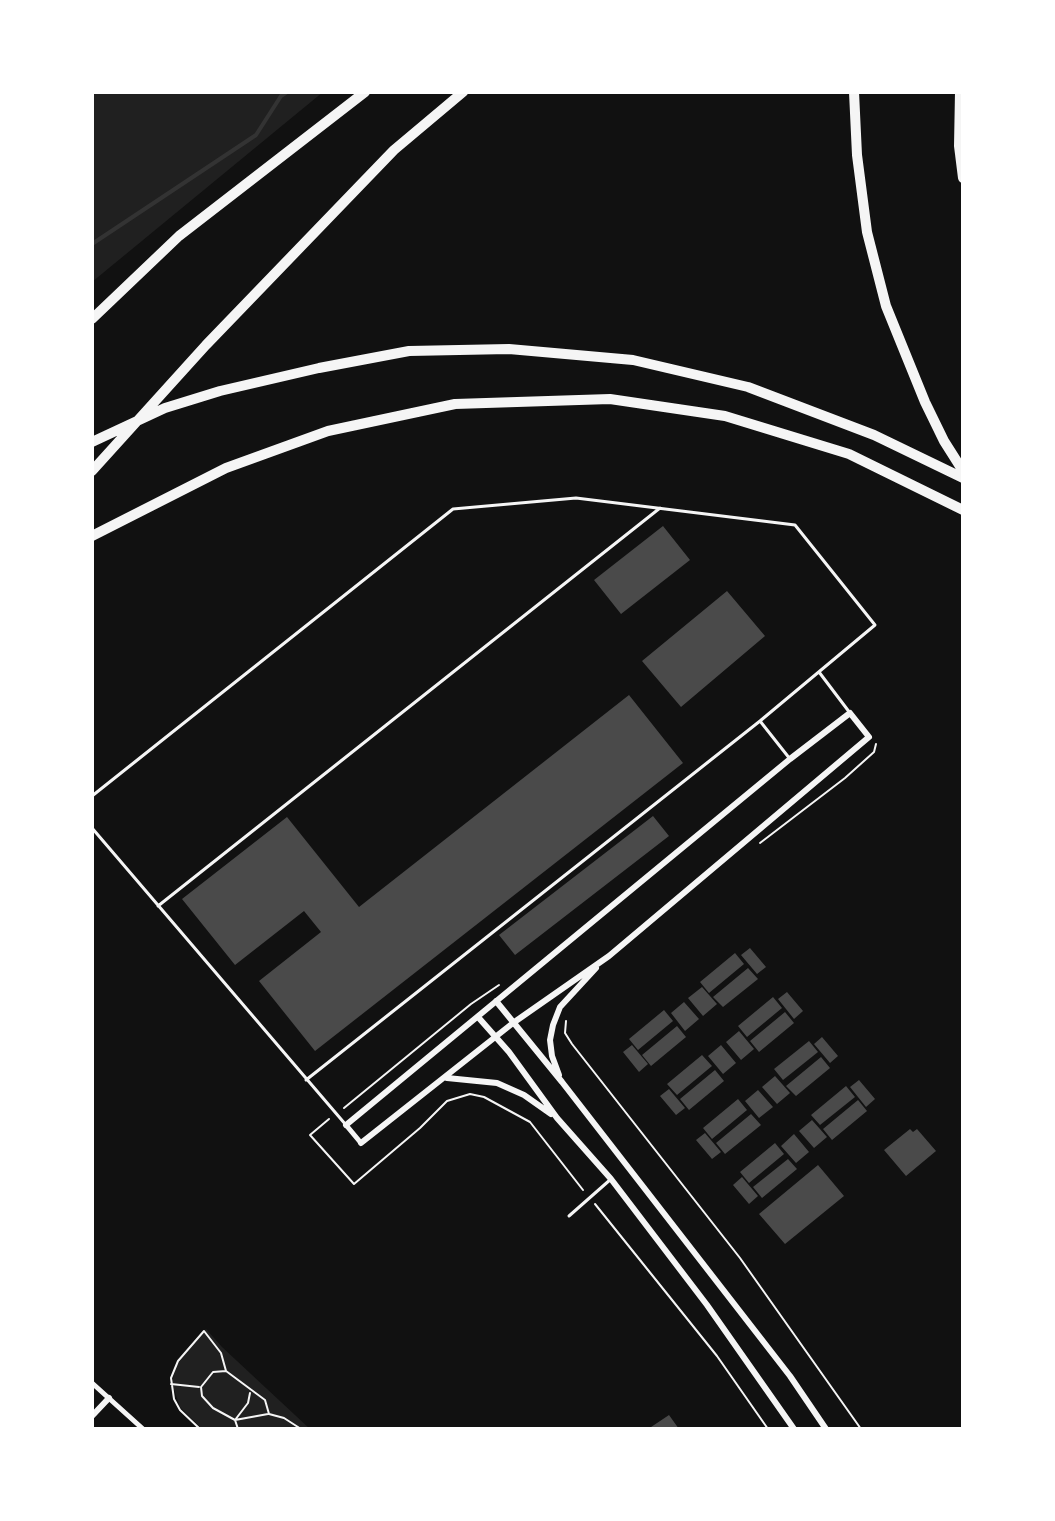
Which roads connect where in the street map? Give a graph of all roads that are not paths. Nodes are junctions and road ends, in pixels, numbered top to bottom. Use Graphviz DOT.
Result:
graph roads {
  1 [pos="365,92"];
  2 [pos="463,92"];
  3 [pos="854,92"];
  4 [pos="960,92"];
  5 [pos="963,178"];
  6 [pos="92,319"];
  7 [pos="92,442"];
  8 [pos="92,471"];
  9 [pos="963,471"];
  10 [pos="963,478"];
  11 [pos="660,508"];
  12 [pos="963,510"];
  13 [pos="92,536"];
  14 [pos="819,672"];
  15 [pos="850,713"];
  16 [pos="760,721"];
  17 [pos="790,759"];
  18 [pos="92,796"];
  19 [pos="92,828"];
  20 [pos="158,906"];
  21 [pos="609,956"];
  22 [pos="496,1001"];
  23 [pos="478,1017"];
  24 [pos="513,1023"];
  25 [pos="495,1037"];
  26 [pos="445,1078"];
  27 [pos="306,1080"];
  28 [pos="562,1082"];
  29 [pos="557,1118"];
  30 [pos="346,1125"];
  31 [pos="361,1143"];
  32 [pos="611,1179"];
  33 [pos="569,1216"];
  34 [pos="92,1383"];
  35 [pos="109,1398"];
  36 [pos="92,1416"];
  37 [pos="143,1429"];
  38 [pos="794,1429"];
  39 [pos="826,1429"];
  1 -- 6 [label="highway"];
  2 -- 8 [label="highway"];
  3 -- 9 [label="highway"];
  4 -- 5 [label="highway"];
  7 -- 10 [label="highway"];
  11 -- 14 [label="lane"];
  11 -- 18 [label="lane"];
  11 -- 20 [label="lane"];
  12 -- 13 [label="highway"];
  14 -- 15 [label="lane"];
  14 -- 16 [label="lane"];
  15 -- 17 [label="street"];
  15 -- 21 [label="street"];
  16 -- 17 [label="lane"];
  16 -- 27 [label="lane"];
  17 -- 22 [label="street"];
  19 -- 20 [label="lane"];
  20 -- 27 [label="lane"];
  21 -- 24 [label="street"];
  21 -- 28 [label="street"];
  22 -- 23 [label="street"];
  22 -- 24 [label="street"];
  23 -- 25 [label="street"];
  23 -- 30 [label="street"];
  24 -- 25 [label="street"];
  24 -- 28 [label="street"];
  25 -- 26 [label="street"];
  25 -- 29 [label="street"];
  26 -- 29 [label="street"];
  26 -- 31 [label="street"];
  27 -- 30 [label="lane"];
  28 -- 39 [label="street"];
  29 -- 32 [label="street"];
  30 -- 31 [label="street"];
  32 -- 33 [label="lane"];
  32 -- 38 [label="street"];
  34 -- 35 [label="street"];
  35 -- 36 [label="street"];
  35 -- 37 [label="street"];
}
